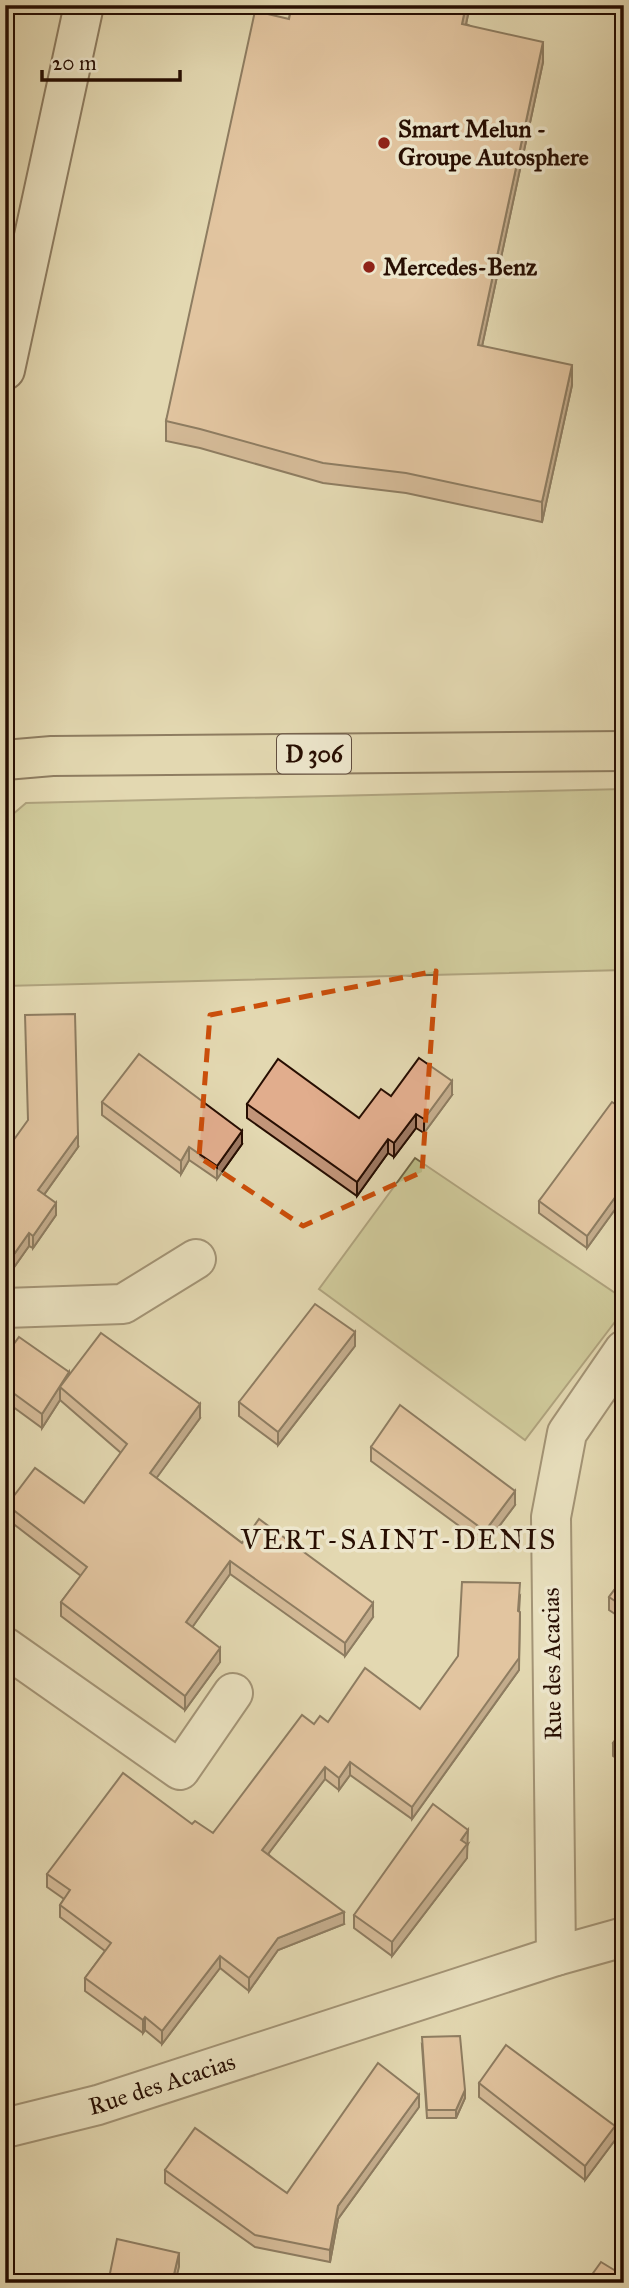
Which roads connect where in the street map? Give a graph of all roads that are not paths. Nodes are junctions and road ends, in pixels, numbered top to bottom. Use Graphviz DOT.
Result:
graph roads {
  1 [pos="84,5"];
  2 [pos="5,370"];
  3 [pos="624,751"];
  4 [pos="5,760"];
  5 [pos="196,1259"];
  6 [pos="5,1308"];
  7 [pos="619,1369"];
  8 [pos="5,1647"];
  9 [pos="233,1693"];
  10 [pos="624,1937"];
  11 [pos="555,1956"];
  12 [pos="5,2128"];
  1 -- 2 [label="street"];
  3 -- 4 [label="main road, D 306"];
  5 -- 6 [label="street"];
  7 -- 11 [label="street, Rue des Acacias"];
  8 -- 9 [label="street"];
  10 -- 11 [label="street, Rue des Acacias"];
  11 -- 12 [label="street, Rue des Acacias"];
}
